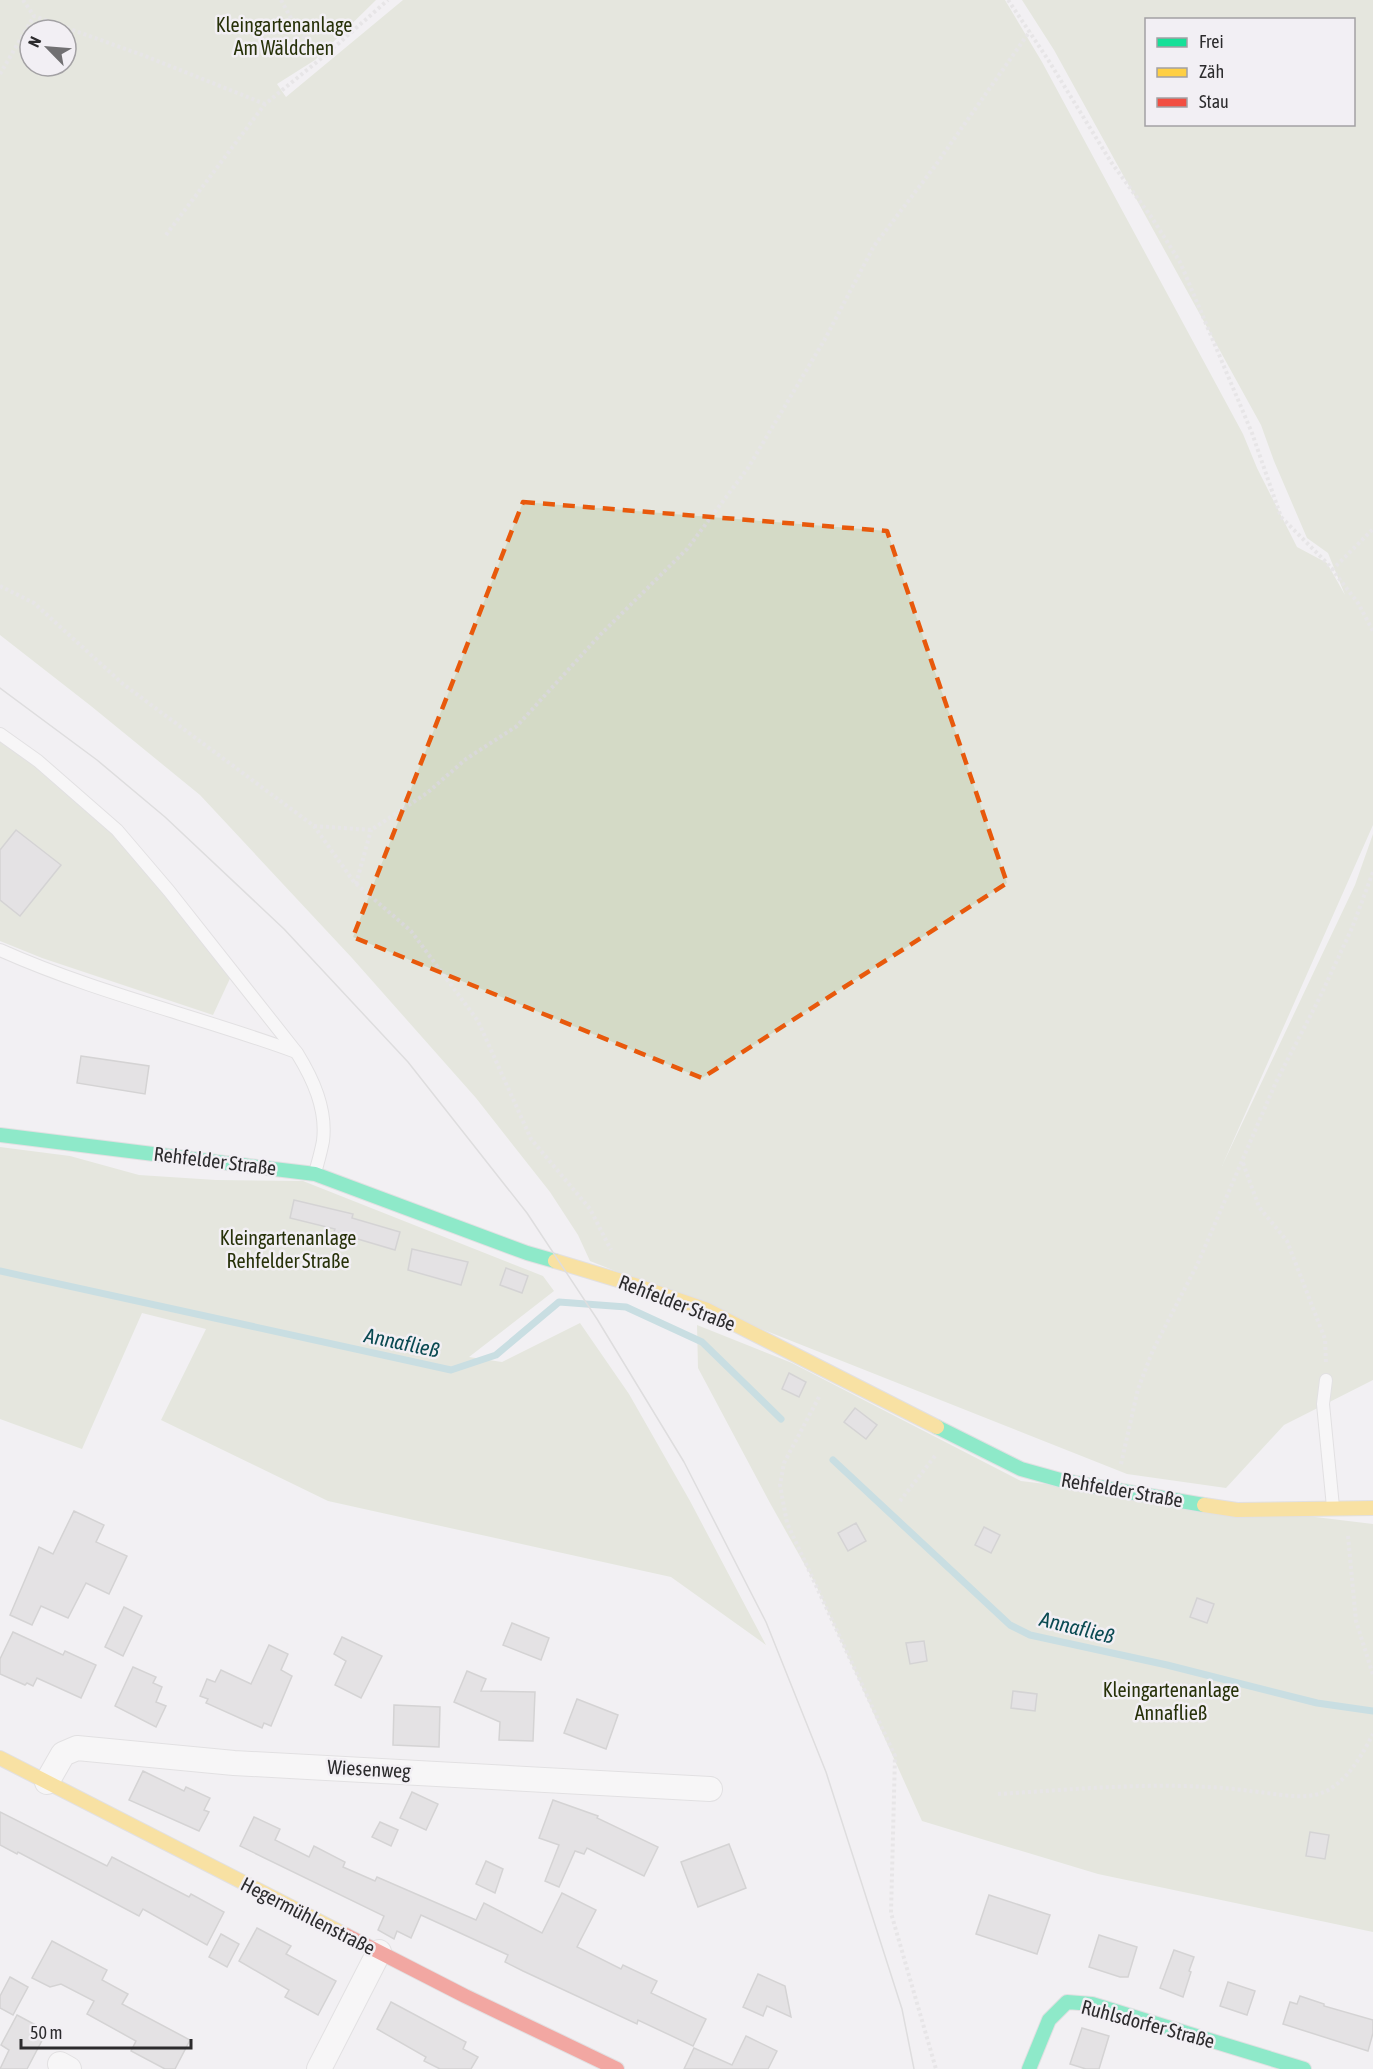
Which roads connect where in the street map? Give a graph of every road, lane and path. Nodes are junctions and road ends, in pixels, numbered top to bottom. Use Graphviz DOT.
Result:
graph roads {
  1 [pos="22,0"];
  2 [pos="281,0"];
  3 [pos="388,0"];
  4 [pos="1008,0"];
  5 [pos="34,16"];
  6 [pos="1030,31"];
  7 [pos="323,57"];
  8 [pos="0,74"];
  9 [pos="265,104"];
  10 [pos="166,236"];
  11 [pos="1373,529"];
  12 [pos="1332,570"];
  13 [pos="0,586"];
  14 [pos="1373,631"];
  15 [pos="0,734"];
  16 [pos="314,826"];
  17 [pos="371,830"];
  18 [pos="1373,872"];
  19 [pos="356,884"];
  20 [pos="0,950"];
  21 [pos="297,1053"];
  22 [pos="0,1135"];
  23 [pos="1242,1162"];
  24 [pos="315,1174"];
  25 [pos="616,1280"];
  26 [pos="832,1372"];
  27 [pos="1326,1380"];
  28 [pos="1114,1491"];
  29 [pos="1373,1508"];
  30 [pos="1333,1509"];
  31 [pos="1347,1529"];
  32 [pos="1373,1675"];
  33 [pos="1373,1734"];
  34 [pos="0,1758"];
  35 [pos="47,1782"];
  36 [pos="710,1789"];
  37 [pos="998,1794"];
  38 [pos="379,1952"];
  39 [pos="319,2069"];
  40 [pos="617,2069"];
  41 [pos="936,2069"];
  42 [pos="1029,2069"];
  43 [pos="1304,2069"];
  1 -- 5 [label="path"];
  2 -- 7 [label="path"];
  3 -- 7 [label="path"];
  4 -- 6 [label="path"];
  5 -- 8 [label="path"];
  5 -- 9 [label="path"];
  6 -- 12 [label="path"];
  6 -- 17 [label="path"];
  7 -- 9 [label="path"];
  9 -- 10 [label="path"];
  11 -- 12 [label="path"];
  12 -- 14 [label="path"];
  13 -- 16 [label="path"];
  15 -- 21 [label="lane"];
  16 -- 17 [label="path"];
  16 -- 19 [label="path"];
  17 -- 19 [label="path"];
  18 -- 23 [label="path"];
  19 -- 25 [label="path"];
  20 -- 21 [label="lane"];
  21 -- 24 [label="lane"];
  22 -- 24 [label="street, Rehfelder Straße"];
  23 -- 27 [label="path"];
  23 -- 28 [label="path"];
  24 -- 25 [label="street, Rehfelder Straße"];
  25 -- 26 [label="street, Rehfelder Straße"];
  26 -- 28 [label="street, Rehfelder Straße"];
  26 -- 41 [label="path"];
  27 -- 30 [label="lane"];
  28 -- 30 [label="street, Rehfelder Straße"];
  29 -- 30 [label="street, Rehfelder Straße"];
  31 -- 32 [label="path"];
  33 -- 37 [label="path"];
  34 -- 35 [label="street, Hegermühlenstraße"];
  35 -- 36 [label="street, Wiesenweg"];
  35 -- 38 [label="street, Hegermühlenstraße"];
  38 -- 39 [label="street"];
  38 -- 40 [label="street, Hegermühlenstraße"];
  42 -- 43 [label="street, Ruhlsdorfer Straße"];
}
